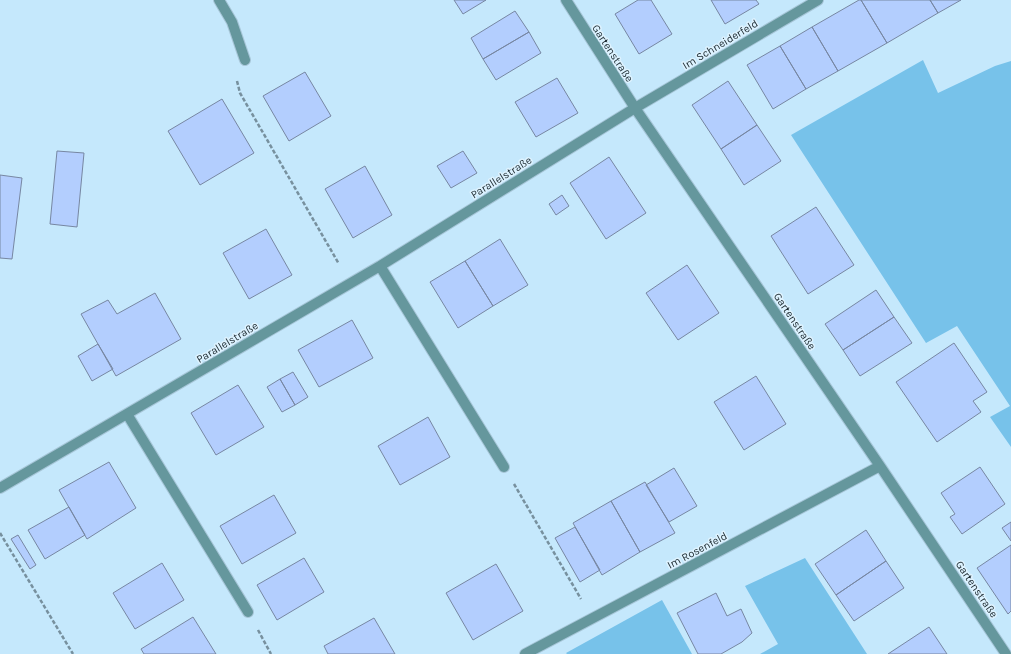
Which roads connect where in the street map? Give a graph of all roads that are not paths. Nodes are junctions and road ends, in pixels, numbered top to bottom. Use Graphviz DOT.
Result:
graph roads {
  1 [pos="219,0"];
  2 [pos="566,0"];
  3 [pos="818,0"];
  4 [pos="245,60"];
  5 [pos="635,108"];
  6 [pos="380,266"];
  7 [pos="127,414"];
  8 [pos="880,466"];
  9 [pos="504,467"];
  10 [pos="0,488"];
  11 [pos="248,612"];
  12 [pos="525,654"];
  13 [pos="1006,654"];
  1 -- 4 [label="street"];
  2 -- 5 [label="street, Gartenstraße"];
  3 -- 5 [label="street, Im Schneiderfeld"];
  5 -- 6 [label="street, Parallelstraße"];
  5 -- 8 [label="street, Gartenstraße"];
  6 -- 7 [label="street, Parallelstraße"];
  6 -- 9 [label="street"];
  7 -- 10 [label="street, Parallelstraße"];
  7 -- 11 [label="street"];
  8 -- 12 [label="street, Im Rosenfeld"];
  8 -- 13 [label="street, Gartenstraße"];
}
